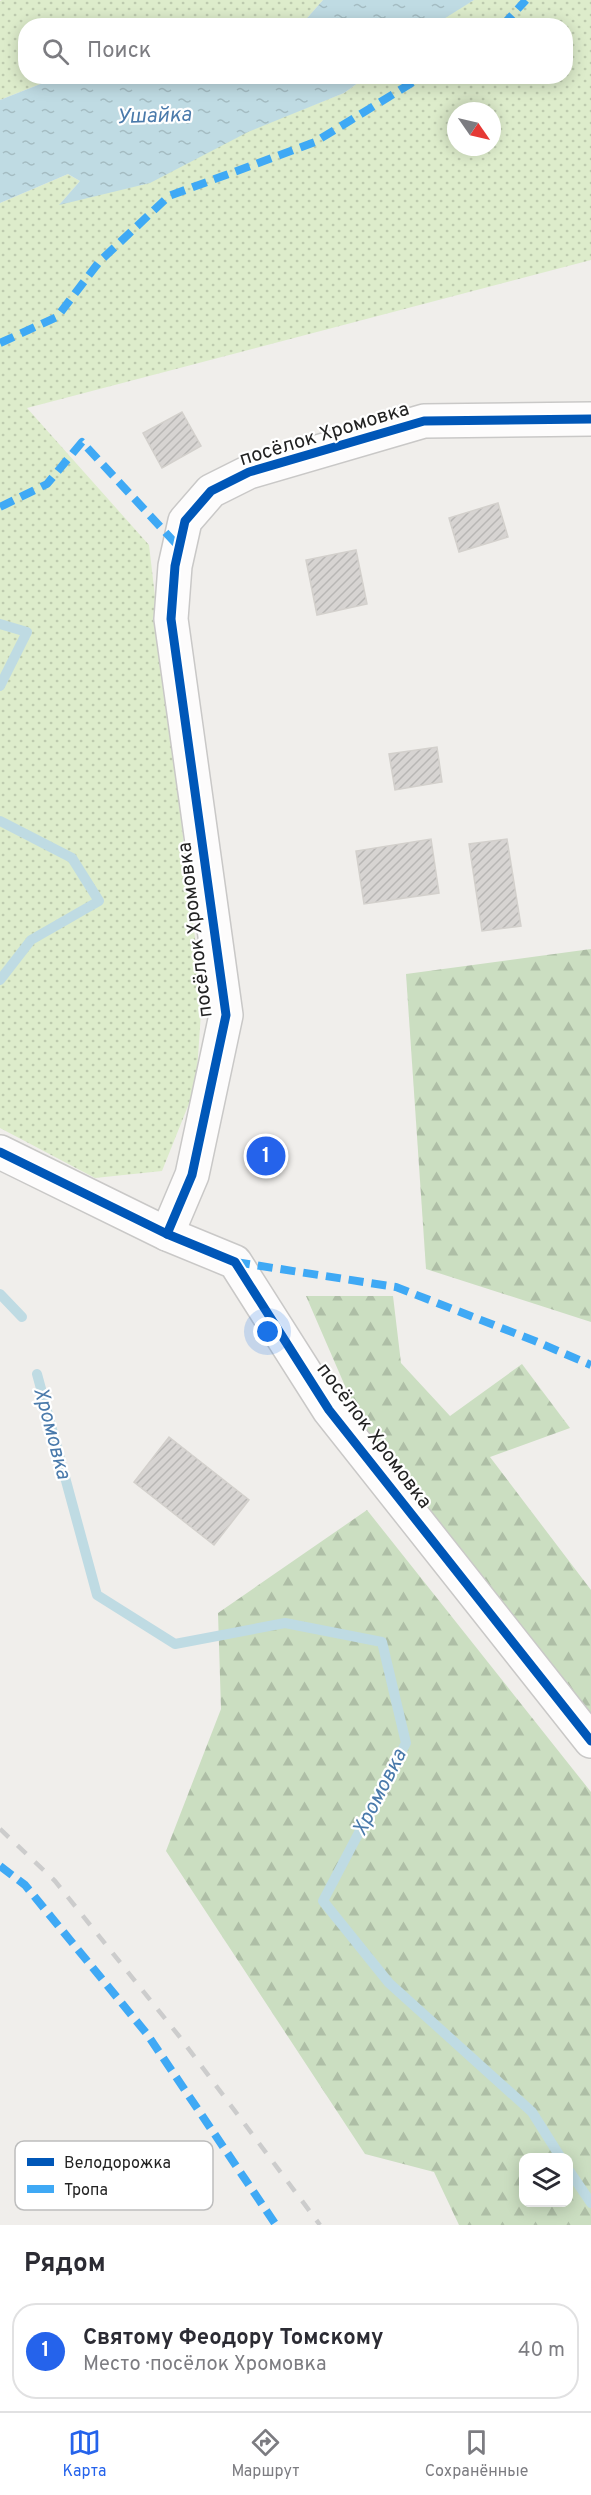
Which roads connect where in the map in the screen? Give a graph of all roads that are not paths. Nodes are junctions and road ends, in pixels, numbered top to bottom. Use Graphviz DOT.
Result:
graph roads {
  1 [pos="591,419"];
  2 [pos="0,1152"];
  3 [pos="167,1234"];
  4 [pos="591,1741"];
  1 -- 3 [label="street, посёлок Хромовка"];
  2 -- 3 [label="street"];
  3 -- 4 [label="street, посёлок Хромовка"];
}
